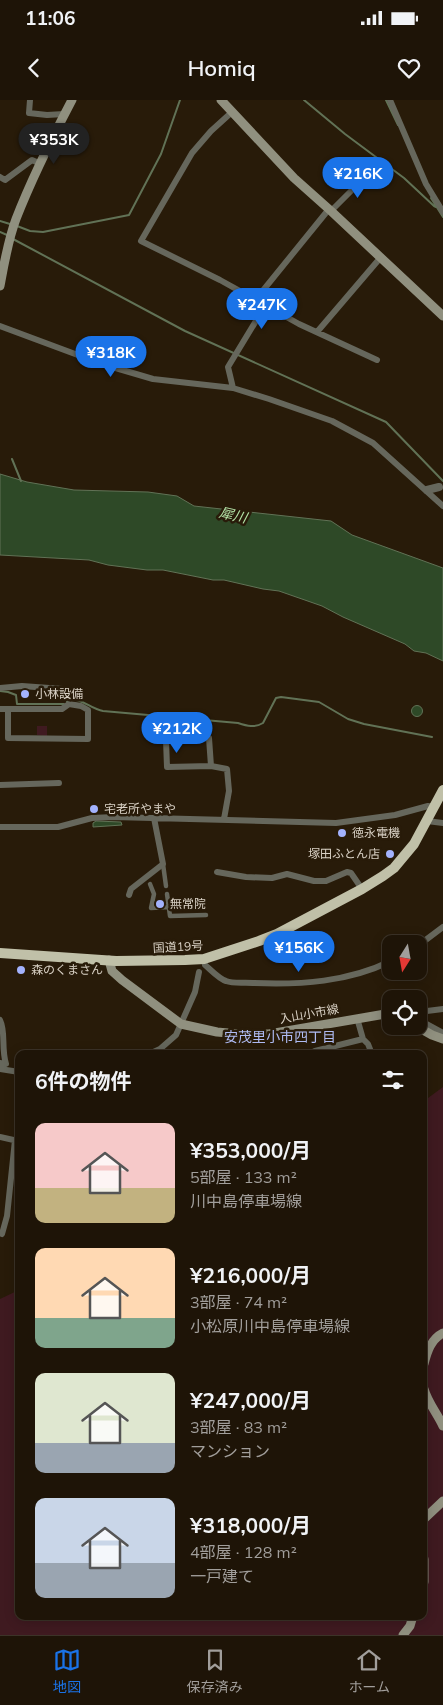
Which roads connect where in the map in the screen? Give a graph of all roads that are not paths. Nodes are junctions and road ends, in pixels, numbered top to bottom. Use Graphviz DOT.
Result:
graph roads {
  1 [pos="30,100"];
  2 [pos="72,100"];
  3 [pos="221,100"];
  4 [pos="390,100"];
  5 [pos="232,112"];
  6 [pos="64,114"];
  7 [pos="41,164"];
  8 [pos="370,172"];
  9 [pos="0,177"];
  10 [pos="330,210"];
  11 [pos="443,212"];
  12 [pos="381,257"];
  13 [pos="0,286"];
  14 [pos="256,299"];
  15 [pos="265,306"];
  16 [pos="443,316"];
  17 [pos="0,326"];
  18 [pos="317,332"];
  19 [pos="377,360"];
  20 [pos="233,388"];
  21 [pos="441,485"];
  22 [pos="427,490"];
  23 [pos="443,506"];
  24 [pos="0,688"];
  25 [pos="63,689"];
  26 [pos="8,708"];
  27 [pos="0,709"];
  28 [pos="211,766"];
  29 [pos="59,783"];
  30 [pos="0,785"];
  31 [pos="443,790"];
  32 [pos="434,807"];
  33 [pos="154,818"];
  34 [pos="224,819"];
  35 [pos="427,821"];
  36 [pos="443,823"];
  37 [pos="0,827"];
  38 [pos="163,864"];
  39 [pos="217,872"];
  40 [pos="150,884"];
  41 [pos="166,886"];
  42 [pos="362,889"];
  43 [pos="167,894"];
  44 [pos="129,895"];
  45 [pos="179,902"];
  46 [pos="168,905"];
  47 [pos="206,915"];
  48 [pos="443,926"];
  49 [pos="428,938"];
  50 [pos="0,953"];
  51 [pos="204,959"];
  52 [pos="109,960"];
  53 [pos="382,966"];
  54 [pos="199,972"];
  55 [pos="443,1009"];
  56 [pos="427,1011"];
  57 [pos="382,1015"];
  58 [pos="357,1018"];
  59 [pos="0,1020"];
  60 [pos="181,1024"];
  61 [pos="427,1024"];
  62 [pos="427,1032"];
  63 [pos="443,1033"];
  64 [pos="443,1039"];
  65 [pos="363,1040"];
  66 [pos="158,1050"];
  67 [pos="319,1050"];
  68 [pos="370,1050"];
  69 [pos="0,1063"];
  70 [pos="0,1069"];
  71 [pos="15,1071"];
  72 [pos="0,1138"];
  73 [pos="15,1140"];
  74 [pos="15,1155"];
  75 [pos="0,1234"];
  76 [pos="443,1333"];
  77 [pos="427,1355"];
  78 [pos="427,1399"];
  79 [pos="443,1426"];
  80 [pos="443,1501"];
  81 [pos="427,1515"];
  82 [pos="412,1620"];
  83 [pos="403,1635"];
  1 -- 6 [label="street"];
  2 -- 6 [label="main road"];
  3 -- 5 [label="main road"];
  4 -- 11 [label="street"];
  5 -- 10 [label="main road"];
  5 -- 14 [label="street"];
  6 -- 7 [label="main road"];
  7 -- 9 [label="street"];
  7 -- 13 [label="main road"];
  8 -- 10 [label="street"];
  10 -- 12 [label="main road"];
  10 -- 14 [label="street"];
  12 -- 16 [label="main road"];
  12 -- 18 [label="street"];
  14 -- 15 [label="street"];
  15 -- 18 [label="street"];
  15 -- 20 [label="street"];
  17 -- 20 [label="street"];
  18 -- 19 [label="street"];
  20 -- 22 [label="street"];
  21 -- 22 [label="street"];
  22 -- 23 [label="street"];
  24 -- 25 [label="street"];
  26 -- 26 [label="street"];
  26 -- 27 [label="street"];
  28 -- 28 [label="street"];
  28 -- 34 [label="street"];
  29 -- 30 [label="street"];
  31 -- 32 [label="highway, 国道19号"];
  32 -- 34 [label="street"];
  32 -- 35 [label="highway, 国道19号"];
  33 -- 34 [label="street"];
  33 -- 37 [label="street"];
  33 -- 38 [label="street"];
  35 -- 36 [label="street"];
  35 -- 42 [label="highway, 国道19号"];
  38 -- 41 [label="street"];
  38 -- 44 [label="street"];
  39 -- 42 [label="street"];
  40 -- 46 [label="street"];
  42 -- 51 [label="highway, 国道19号"];
  43 -- 46 [label="street"];
  45 -- 46 [label="street"];
  46 -- 47 [label="street"];
  48 -- 49 [label="street"];
  50 -- 52 [label="highway, 国道19号"];
  51 -- 52 [label="highway, 国道19号"];
  51 -- 53 [label="street"];
  52 -- 60 [label="main road, 入山小市線"];
  54 -- 60 [label="street"];
  55 -- 56 [label="street"];
  57 -- 58 [label="main road, 入山小市線"];
  58 -- 60 [label="main road, 入山小市線"];
  58 -- 65 [label="street"];
  59 -- 69 [label="street"];
  60 -- 66 [label="street"];
  61 -- 63 [label="street"];
  62 -- 64 [label="main road"];
  65 -- 67 [label="street"];
  65 -- 68 [label="street"];
  70 -- 71 [label="street"];
  72 -- 73 [label="street"];
  74 -- 75 [label="street"];
  76 -- 77 [label="main road"];
  78 -- 79 [label="main road"];
  80 -- 81 [label="main road"];
  82 -- 83 [label="main road"];
}
